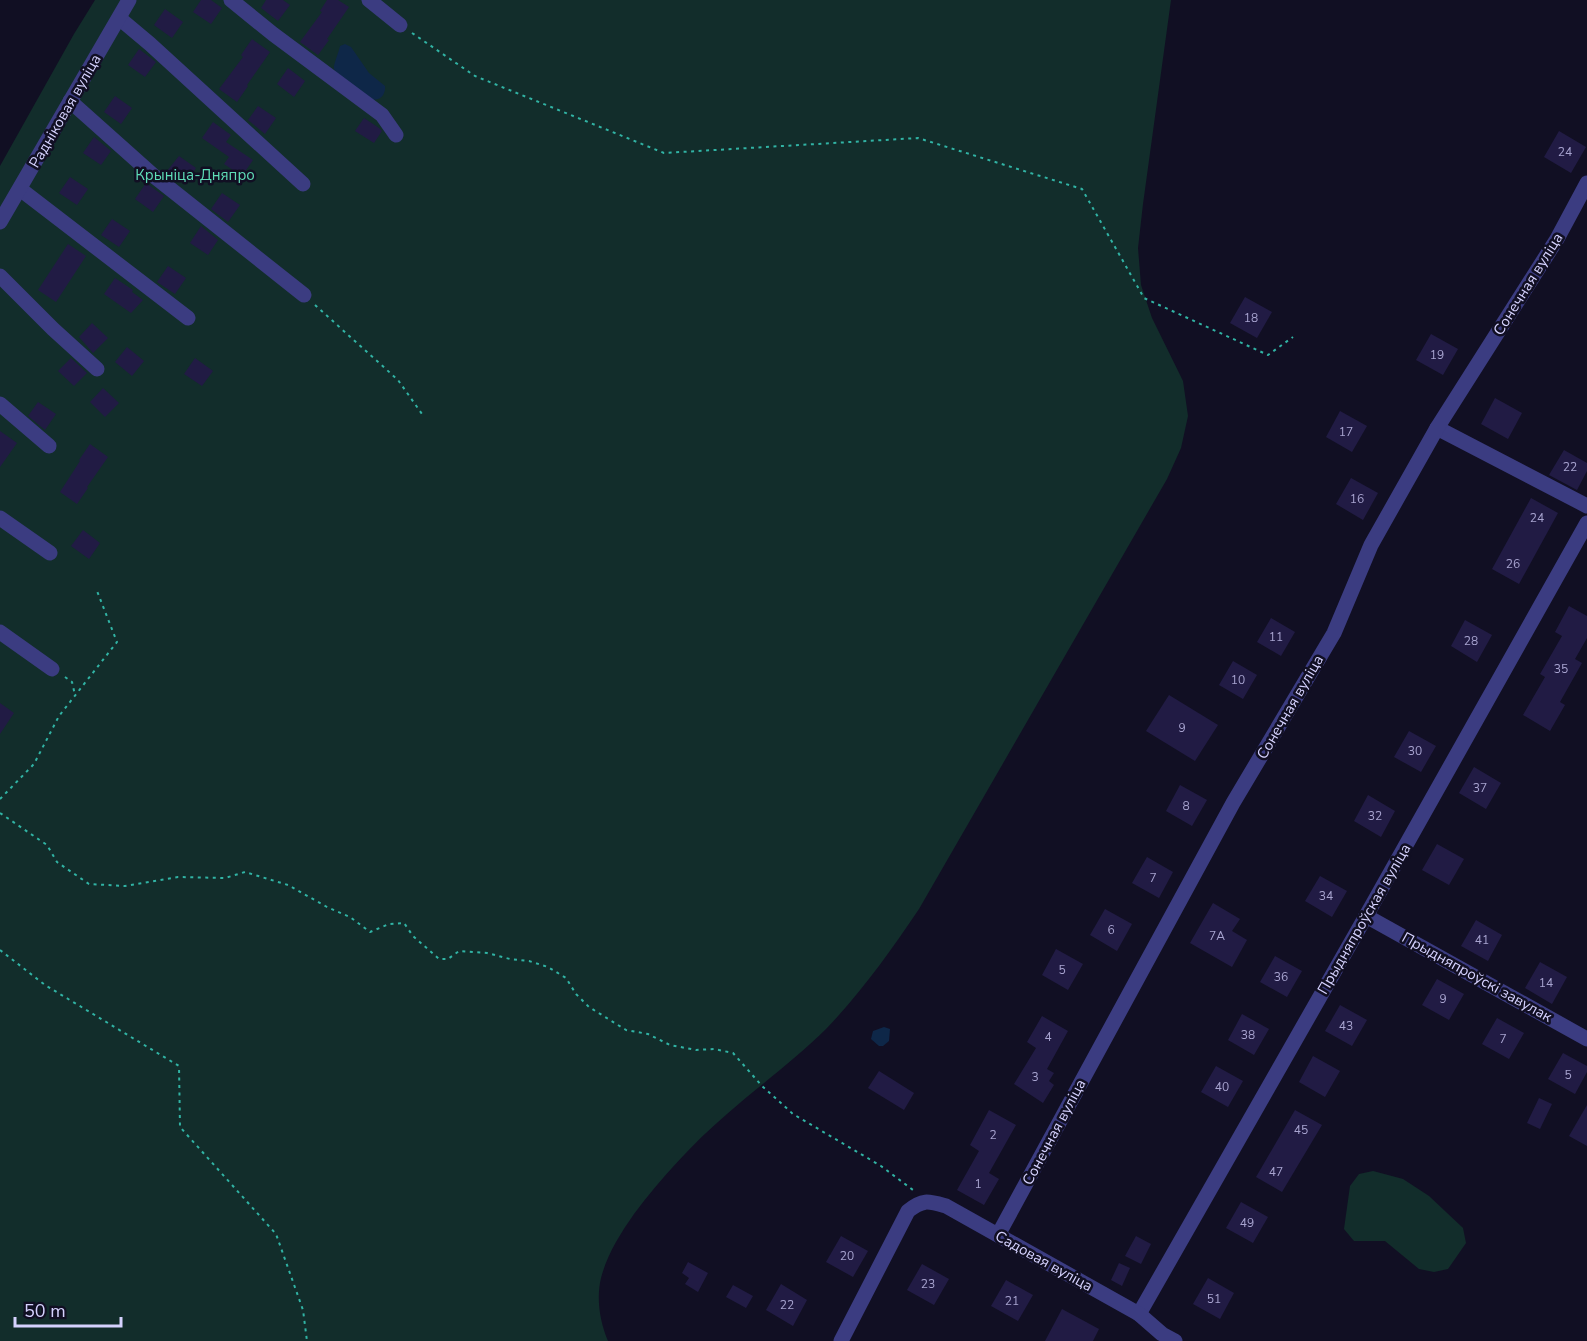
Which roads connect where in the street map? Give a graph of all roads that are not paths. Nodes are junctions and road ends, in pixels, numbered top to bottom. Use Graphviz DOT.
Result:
graph roads {
  1 [pos="129,0"];
  2 [pos="231,0"];
  3 [pos="369,0"];
  4 [pos="119,18"];
  5 [pos="400,25"];
  6 [pos="70,101"];
  7 [pos="396,135"];
  8 [pos="1587,183"];
  9 [pos="303,184"];
  10 [pos="20,189"];
  11 [pos="0,222"];
  12 [pos="0,276"];
  13 [pos="304,295"];
  14 [pos="188,318"];
  15 [pos="97,369"];
  16 [pos="0,404"];
  17 [pos="1437,428"];
  18 [pos="49,446"];
  19 [pos="1587,506"];
  20 [pos="0,518"];
  21 [pos="1587,523"];
  22 [pos="50,553"];
  23 [pos="0,632"];
  24 [pos="52,669"];
  25 [pos="1366,916"];
  26 [pos="1587,1039"];
  27 [pos="998,1235"];
  28 [pos="1139,1314"];
  29 [pos="841,1341"];
  30 [pos="1175,1341"];
  1 -- 4 [label="street, Радніковая вуліца"];
  2 -- 7 [label="street"];
  3 -- 5 [label="street"];
  4 -- 6 [label="street, Радніковая вуліца"];
  4 -- 9 [label="street"];
  6 -- 10 [label="street, Радніковая вуліца"];
  6 -- 13 [label="street"];
  8 -- 17 [label="street, Сонечная вуліца"];
  10 -- 11 [label="street, Радніковая вуліца"];
  10 -- 14 [label="street"];
  12 -- 15 [label="street"];
  16 -- 18 [label="street"];
  17 -- 19 [label="street"];
  17 -- 27 [label="street, Сонечная вуліца"];
  20 -- 22 [label="street"];
  21 -- 25 [label="street, Прыдняпроўская вуліца"];
  23 -- 24 [label="street"];
  25 -- 26 [label="street, Прыдняпроўскі завулак"];
  25 -- 28 [label="street, Прыдняпроўская вуліца"];
  27 -- 28 [label="street, Садовая вуліца"];
  27 -- 29 [label="street, Садовая вуліца"];
  28 -- 30 [label="street, Садовая вуліца"];
}
